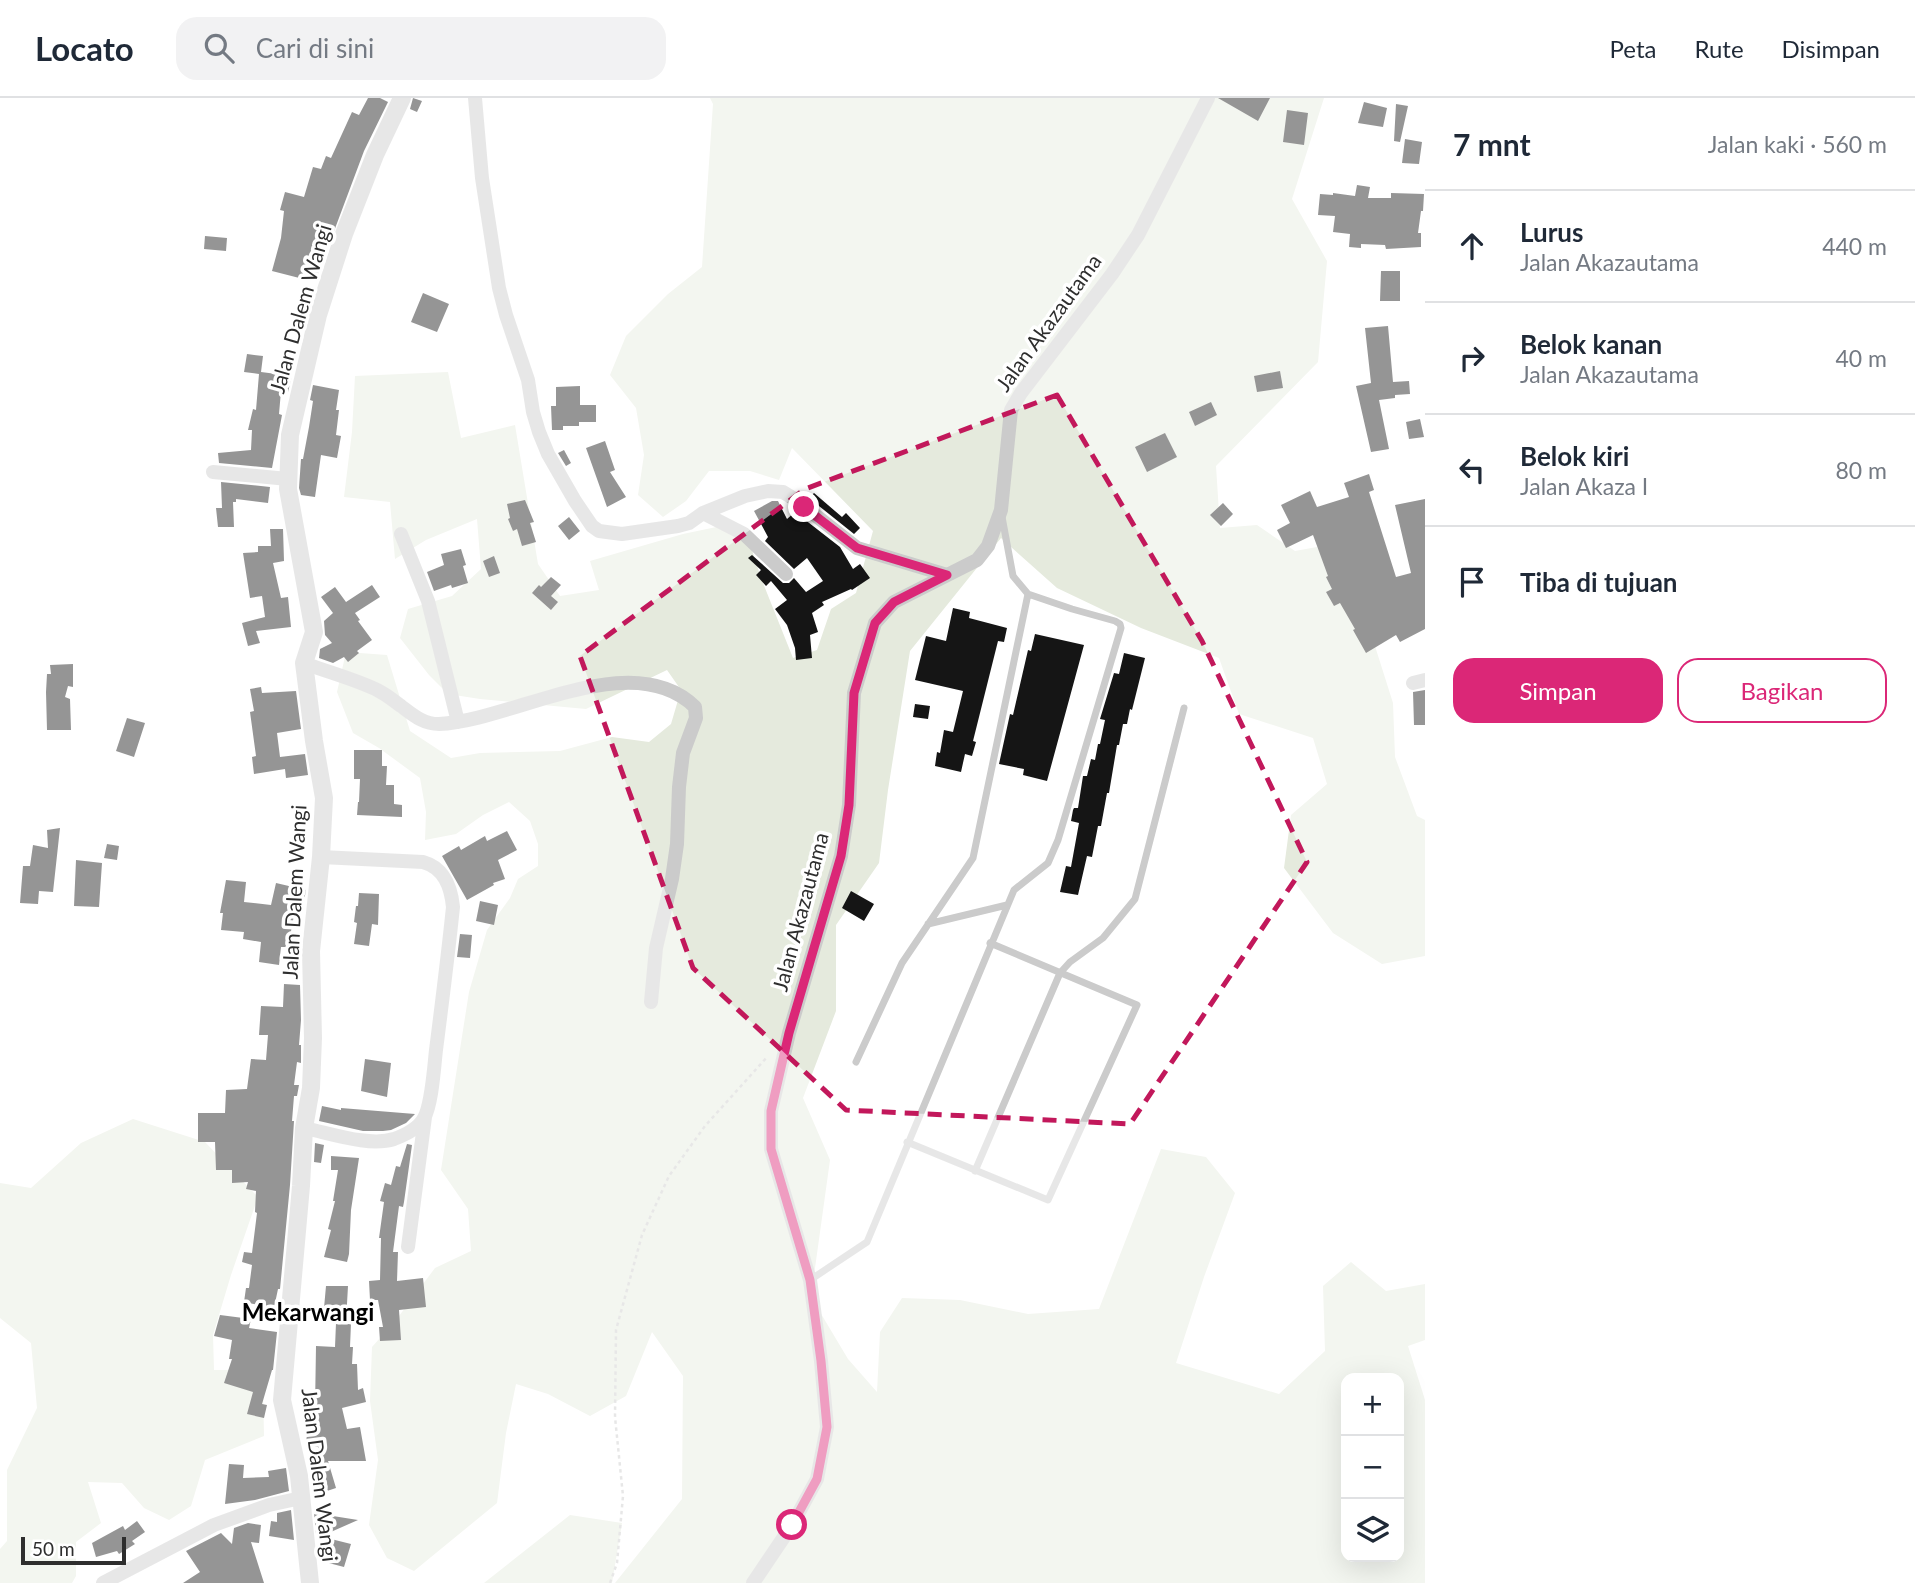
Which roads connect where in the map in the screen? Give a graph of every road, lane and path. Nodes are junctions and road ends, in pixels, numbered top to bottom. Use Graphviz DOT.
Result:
graph roads {
  1 [pos="402,98"];
  2 [pos="475,98"];
  3 [pos="1208,98"];
  4 [pos="213,472"];
  5 [pos="288,479"];
  6 [pos="1001,510"];
  7 [pos="703,513"];
  8 [pos="401,534"];
  9 [pos="786,574"];
  10 [pos="947,575"];
  11 [pos="1028,594"];
  12 [pos="304,663"];
  13 [pos="1184,708"];
  14 [pos="458,722"];
  15 [pos="321,857"];
  16 [pos="1007,905"];
  17 [pos="928,925"];
  18 [pos="990,943"];
  19 [pos="1060,973"];
  20 [pos="651,1002"];
  21 [pos="771,1054"];
  22 [pos="856,1062"];
  23 [pos="425,1117"];
  24 [pos="304,1128"];
  25 [pos="907,1142"];
  26 [pos="975,1171"];
  27 [pos="408,1247"];
  28 [pos="810,1280"];
  29 [pos="301,1498"];
  30 [pos="103,1583"];
  31 [pos="310,1583"];
  32 [pos="610,1583"];
  33 [pos="753,1583"];
  1 -- 5 [label="street, Jalan Dalem Wangi"];
  2 -- 7 [label="street"];
  3 -- 6 [label="street, Jalan Akazautama"];
  4 -- 5 [label="street"];
  5 -- 12 [label="street, Jalan Dalem Wangi"];
  6 -- 10 [label="street, Jalan Akazautama"];
  6 -- 11 [label="lane"];
  7 -- 9 [label="street"];
  7 -- 10 [label="street"];
  8 -- 14 [label="street"];
  10 -- 28 [label="street, Jalan Akazautama"];
  11 -- 16 [label="lane"];
  11 -- 17 [label="lane"];
  12 -- 14 [label="street"];
  12 -- 15 [label="street, Jalan Dalem Wangi"];
  13 -- 19 [label="lane"];
  14 -- 20 [label="street"];
  15 -- 23 [label="street"];
  15 -- 24 [label="street, Jalan Dalem Wangi"];
  16 -- 17 [label="lane"];
  16 -- 18 [label="lane"];
  17 -- 22 [label="lane"];
  18 -- 19 [label="lane"];
  18 -- 25 [label="lane"];
  19 -- 26 [label="lane"];
  19 -- 26 [label="lane"];
  21 -- 32 [label="path"];
  23 -- 24 [label="street"];
  23 -- 27 [label="street"];
  24 -- 29 [label="street, Jalan Dalem Wangi"];
  25 -- 26 [label="lane"];
  25 -- 28 [label="lane"];
  28 -- 33 [label="street, Jalan Akazautama"];
  29 -- 30 [label="street"];
  29 -- 31 [label="street, Jalan Dalem Wangi"];
}
